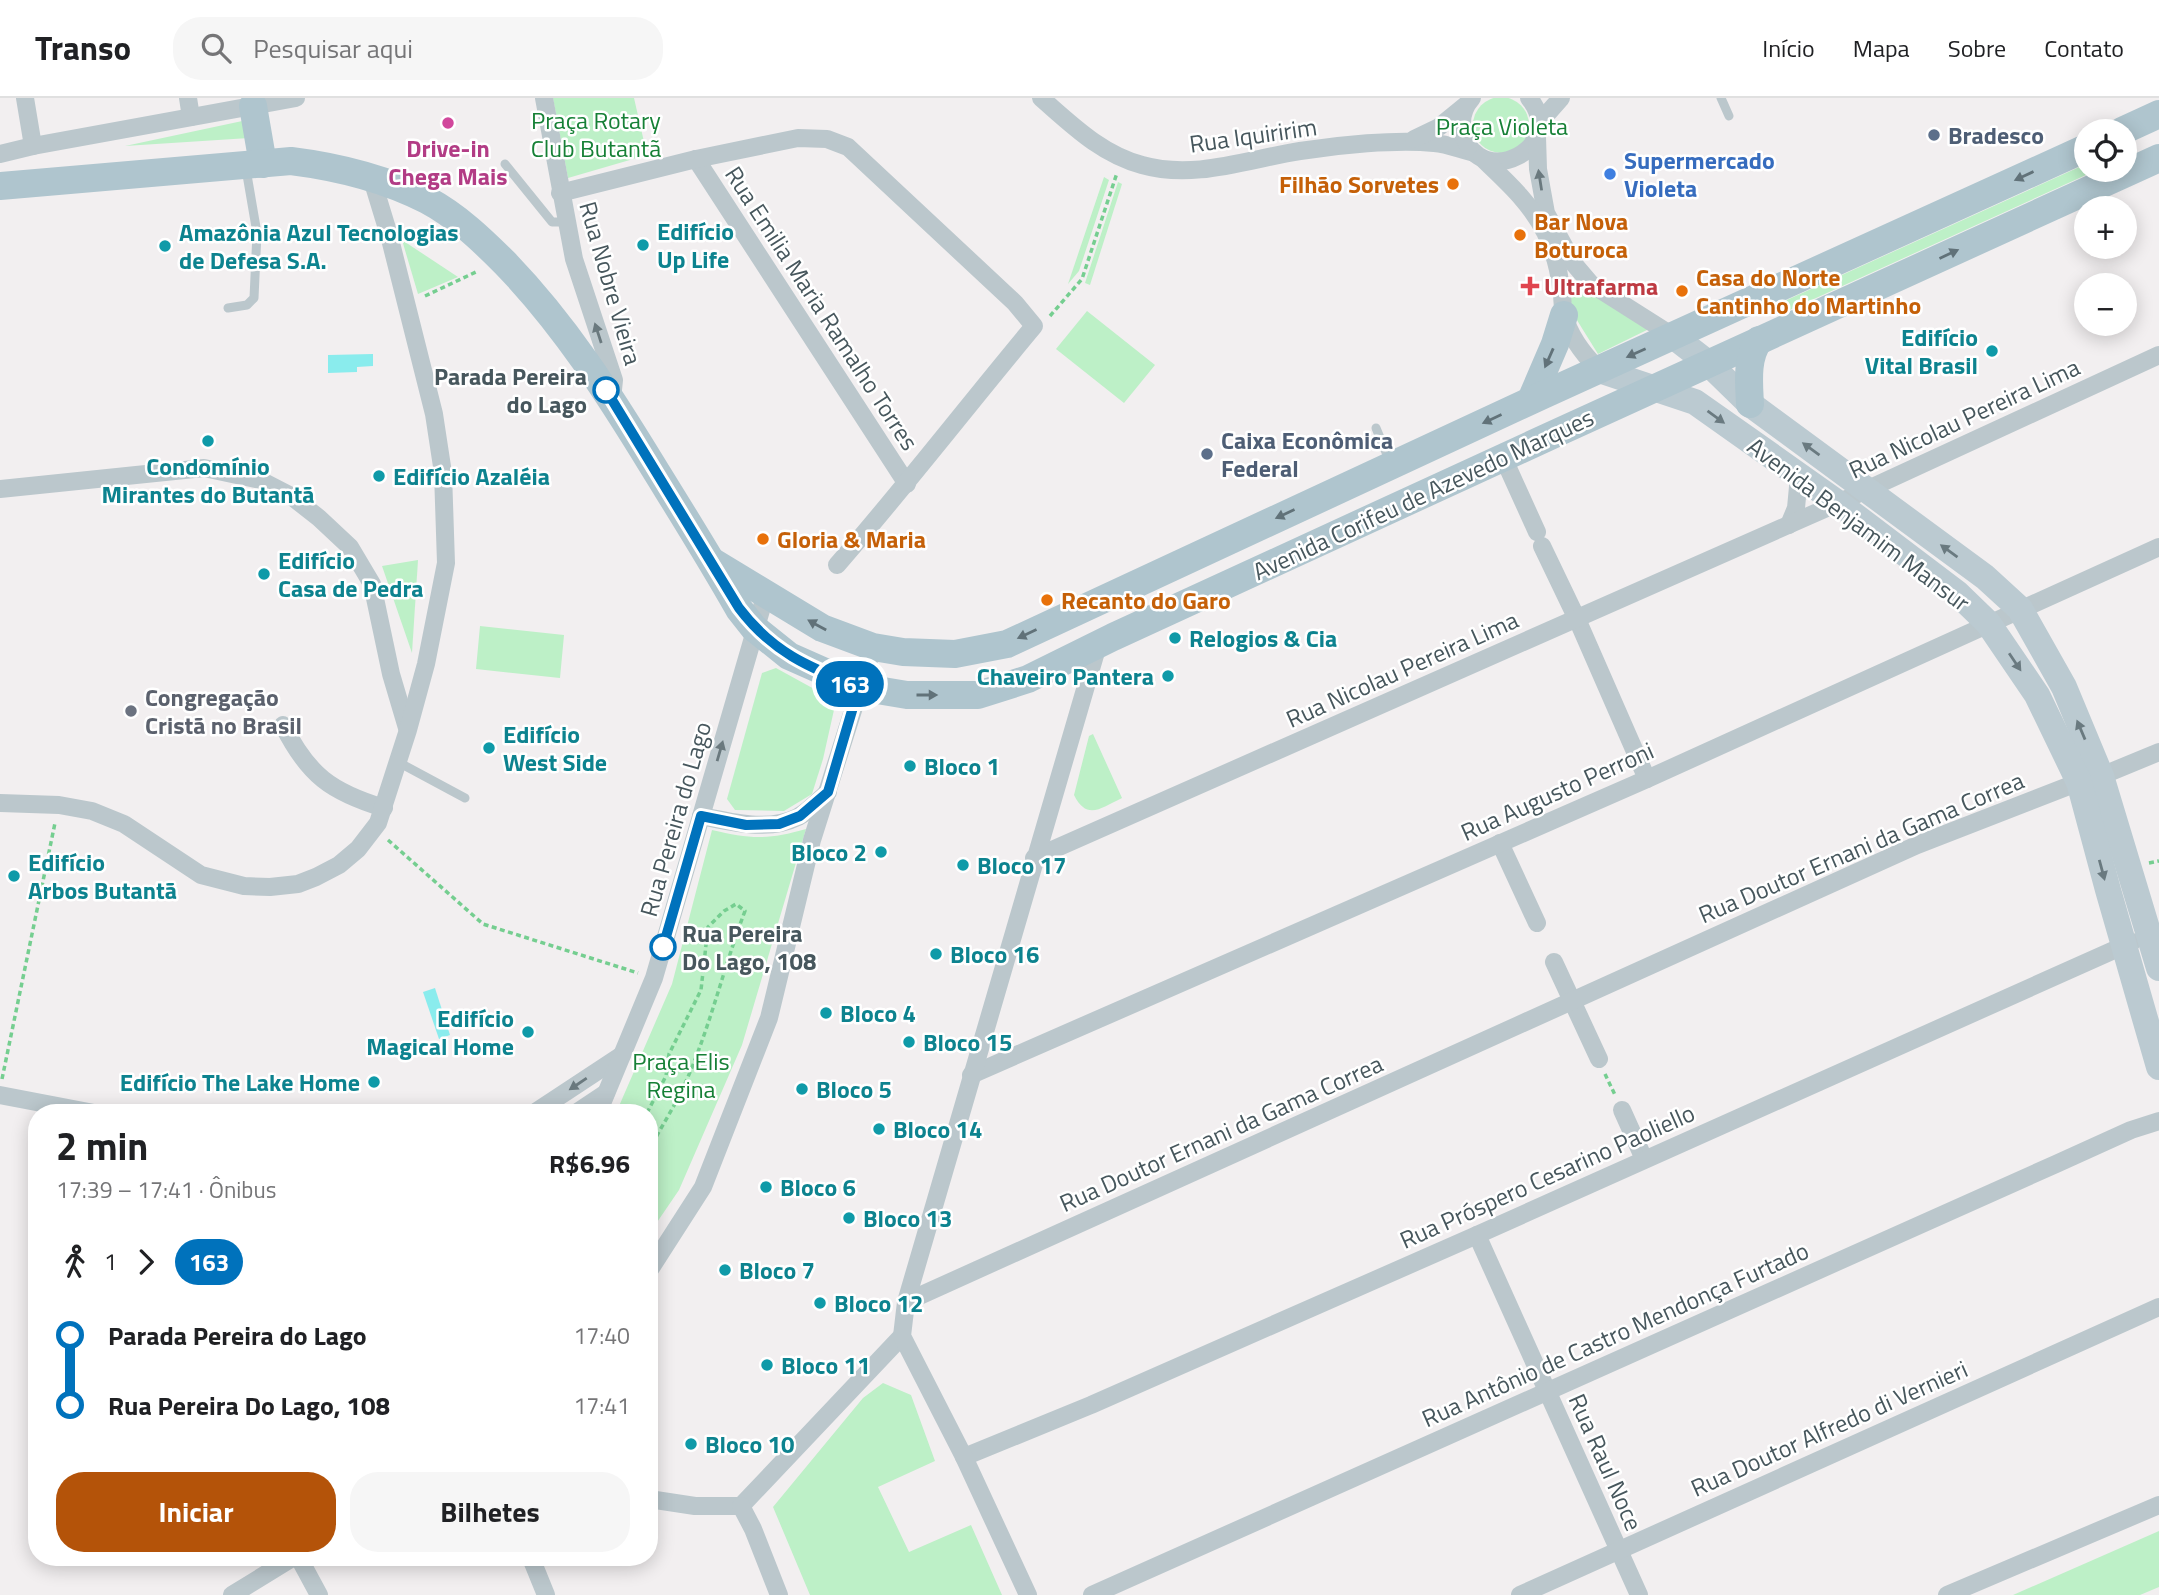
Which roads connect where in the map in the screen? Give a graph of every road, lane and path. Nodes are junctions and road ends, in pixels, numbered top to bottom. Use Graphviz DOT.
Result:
graph roads {
  1 [pos="25,98"];
  2 [pos="188,98"];
  3 [pos="296,98"];
  4 [pos="544,98"];
  5 [pos="1041,98"];
  6 [pos="1530,98"];
  7 [pos="1561,98"];
  8 [pos="1721,98"];
  9 [pos="1469,100"];
  10 [pos="253,106"];
  11 [pos="2159,114"];
  12 [pos="1729,116"];
  13 [pos="191,117"];
  14 [pos="2137,124"];
  15 [pos="1538,130"];
  16 [pos="1411,141"];
  17 [pos="33,146"];
  18 [pos="2074,153"];
  19 [pos="0,154"];
  20 [pos="1479,155"];
  21 [pos="1125,158"];
  22 [pos="2159,158"];
  23 [pos="696,159"];
  24 [pos="254,164"];
  25 [pos="505,164"];
  26 [pos="371,176"];
  27 [pos="0,186"];
  28 [pos="560,193"];
  29 [pos="566,222"];
  30 [pos="1548,229"];
  31 [pos="502,260"];
  32 [pos="407,304"];
  33 [pos="228,308"];
  34 [pos="1564,315"];
  35 [pos="1034,326"];
  36 [pos="1673,335"];
  37 [pos="1759,340"];
  38 [pos="2159,355"];
  39 [pos="1708,363"];
  40 [pos="1599,370"];
  41 [pos="1655,388"];
  42 [pos="612,399"];
  43 [pos="1531,400"];
  44 [pos="1750,404"];
  45 [pos="1376,428"];
  46 [pos="1503,457"];
  47 [pos="1391,465"];
  48 [pos="1799,476"];
  49 [pos="907,484"];
  50 [pos="0,489"];
  51 [pos="1866,489"];
  52 [pos="1838,503"];
  53 [pos="1789,525"];
  54 [pos="2159,547"];
  55 [pos="712,561"];
  56 [pos="837,565"];
  57 [pos="766,593"];
  58 [pos="2020,609"];
  59 [pos="1577,618"];
  60 [pos="1988,623"];
  61 [pos="754,628"];
  62 [pos="1098,645"];
  63 [pos="873,647"];
  64 [pos="859,687"];
  65 [pos="283,725"];
  66 [pos="408,730"];
  67 [pos="2159,752"];
  68 [pos="398,762"];
  69 [pos="1647,779"];
  70 [pos="2090,779"];
  71 [pos="828,792"];
  72 [pos="465,798"];
  73 [pos="0,803"];
  74 [pos="59,805"];
  75 [pos="384,808"];
  76 [pos="701,816"];
  77 [pos="374,829"];
  78 [pos="1500,844"];
  79 [pos="1034,858"];
  80 [pos="1536,923"];
  81 [pos="2126,955"];
  82 [pos="2156,955"];
  83 [pos="1554,962"];
  84 [pos="654,978"];
  85 [pos="1579,998"];
  86 [pos="622,1055"];
  87 [pos="1599,1059"];
  88 [pos="2159,1067"];
  89 [pos="971,1074"];
  90 [pos="0,1088"];
  91 [pos="606,1093"];
  92 [pos="0,1096"];
  93 [pos="44,1104"];
  94 [pos="548,1104"];
  95 [pos="590,1104"];
  96 [pos="602,1104"];
  97 [pos="652,1104"];
  98 [pos="1622,1110"];
  99 [pos="2159,1121"];
  100 [pos="658,1133"];
  101 [pos="1644,1159"];
  102 [pos="1477,1235"];
  103 [pos="658,1257"];
  104 [pos="906,1302"];
  105 [pos="2159,1307"];
  106 [pos="902,1336"];
  107 [pos="1547,1390"];
  108 [pos="964,1457"];
  109 [pos="658,1500"];
  110 [pos="2159,1505"];
  111 [pos="741,1506"];
  112 [pos="1619,1550"];
  113 [pos="279,1566"];
  114 [pos="303,1566"];
  115 [pos="534,1566"];
  116 [pos="232,1595"];
  117 [pos="319,1595"];
  118 [pos="546,1595"];
  119 [pos="779,1595"];
  120 [pos="1028,1595"];
  121 [pos="1092,1595"];
  122 [pos="1520,1595"];
  123 [pos="1639,1595"];
  124 [pos="1947,1595"];
  1 -- 17 [label="street"];
  2 -- 13 [label="street"];
  3 -- 10 [label="street"];
  4 -- 28 [label="street, Rua Nobre Vieira"];
  5 -- 21 [label="street, Rua Iquiririm"];
  6 -- 15 [label="street"];
  7 -- 15 [label="street"];
  8 -- 12 [label="lane"];
  9 -- 16 [label="street, Rua Iquiririm"];
  9 -- 20 [label="street"];
  10 -- 13 [label="street"];
  10 -- 24 [label="main road"];
  11 -- 14 [label="main road"];
  13 -- 17 [label="street"];
  15 -- 20 [label="street"];
  30 -- 15 [label="street, one-way"];
  16 -- 20 [label="street, Rua Iquiririm"];
  16 -- 21 [label="street, Rua Iquiririm"];
  17 -- 19 [label="street"];
  18 -- 36 [label="main road, Avenida Corifeu de Azevedo Marques, one-way"];
  20 -- 30 [label="street"];
  21 -- 35 [label="path"];
  37 -- 22 [label="main road, Avenida Corifeu de Azevedo Marques, one-way"];
  23 -- 28 [label="street"];
  23 -- 35 [label="street"];
  23 -- 49 [label="street, Rua Emilia Maria Ramalho Torres"];
  24 -- 26 [label="main road, Avenida Corifeu de Azevedo Marques"];
  24 -- 27 [label="main road, Avenida Corifeu de Azevedo Marques"];
  24 -- 33 [label="lane"];
  25 -- 29 [label="lane"];
  26 -- 31 [label="main road, Avenida Corifeu de Azevedo Marques"];
  26 -- 32 [label="street"];
  28 -- 29 [label="street, Rua Nobre Vieira"];
  42 -- 29 [label="street, Rua Nobre Vieira, one-way"];
  30 -- 34 [label="street"];
  30 -- 36 [label="street"];
  31 -- 32 [label="path"];
  31 -- 42 [label="main road, Avenida Corifeu de Azevedo Marques"];
  32 -- 66 [label="street"];
  34 -- 40 [label="street"];
  34 -- 43 [label="main road, one-way"];
  35 -- 49 [label="street"];
  36 -- 39 [label="main road, Avenida Benjamim Mansur"];
  36 -- 40 [label="main road, Avenida Corifeu de Azevedo Marques, one-way"];
  37 -- 39 [label="main road, Avenida Corifeu de Azevedo Marques"];
  37 -- 44 [label="main road"];
  38 -- 51 [label="street, Rua Nicolau Pereira Lima"];
  39 -- 41 [label="main road, Avenida Corifeu de Azevedo Marques"];
  39 -- 44 [label="main road, Avenida Benjamim Mansur"];
  40 -- 41 [label="main road, Avenida Benjamim Mansur"];
  40 -- 43 [label="main road, Avenida Corifeu de Azevedo Marques"];
  41 -- 46 [label="main road, Avenida Corifeu de Azevedo Marques"];
  41 -- 48 [label="main road, Avenida Benjamim Mansur, one-way"];
  42 -- 55 [label="main road, Avenida Corifeu de Azevedo Marques"];
  43 -- 47 [label="main road, Avenida Corifeu de Azevedo Marques, one-way"];
  51 -- 44 [label="main road, Avenida Benjamim Mansur, one-way"];
  45 -- 47 [label="lane"];
  46 -- 59 [label="street"];
  46 -- 62 [label="main road, Avenida Corifeu de Azevedo Marques"];
  47 -- 63 [label="main road, Avenida Corifeu de Azevedo Marques, one-way"];
  48 -- 52 [label="main road, Avenida Benjamim Mansur"];
  48 -- 53 [label="street"];
  49 -- 56 [label="street"];
  50 -- 66 [label="street"];
  51 -- 52 [label="street, Rua Nicolau Pereira Lima"];
  58 -- 51 [label="main road, Avenida Benjamim Mansur, one-way"];
  52 -- 53 [label="street, Rua Nicolau Pereira Lima"];
  52 -- 60 [label="main road, Avenida Benjamim Mansur"];
  53 -- 59 [label="street, Rua Nicolau Pereira Lima"];
  54 -- 58 [label="street, Rua Augusto Perroni"];
  55 -- 57 [label="main road, Avenida Corifeu de Azevedo Marques"];
  55 -- 61 [label="main road, Avenida Corifeu de Azevedo Marques"];
  57 -- 61 [label="street, Rua Pereira do Lago"];
  63 -- 57 [label="main road, Avenida Corifeu de Azevedo Marques, one-way"];
  58 -- 60 [label="street, Rua Augusto Perroni"];
  70 -- 58 [label="main road, Avenida Benjamim Mansur, one-way"];
  59 -- 69 [label="street"];
  59 -- 79 [label="street, Rua Nicolau Pereira Lima"];
  60 -- 69 [label="street, Rua Augusto Perroni"];
  60 -- 70 [label="main road, Avenida Benjamim Mansur, one-way"];
  61 -- 64 [label="main road, Avenida Corifeu de Azevedo Marques"];
  76 -- 61 [label="street, Rua Pereira do Lago, one-way"];
  64 -- 62 [label="main road, Avenida Corifeu de Azevedo Marques, one-way"];
  62 -- 79 [label="street"];
  63 -- 64 [label="street"];
  64 -- 71 [label="street"];
  65 -- 75 [label="street"];
  66 -- 68 [label="street"];
  67 -- 70 [label="street, Rua Doutor Ernani da Gama Correa"];
  68 -- 72 [label="lane"];
  68 -- 75 [label="street"];
  69 -- 78 [label="street, Rua Augusto Perroni"];
  70 -- 81 [label="main road, Avenida Benjamim Mansur, one-way"];
  70 -- 82 [label="main road, Avenida Benjamim Mansur"];
  70 -- 85 [label="street, Rua Doutor Ernani da Gama Correa"];
  71 -- 76 [label="street"];
  71 -- 103 [label="street"];
  73 -- 74 [label="street"];
  74 -- 77 [label="street"];
  74 -- 90 [label="path"];
  75 -- 77 [label="street"];
  76 -- 84 [label="street, Rua Pereira do Lago"];
  77 -- 84 [label="path"];
  78 -- 80 [label="street"];
  78 -- 89 [label="street, Rua Augusto Perroni"];
  79 -- 89 [label="street"];
  81 -- 82 [label="street, Rua Próspero Cesarino Paoliello"];
  81 -- 88 [label="main road, Avenida Benjamim Mansur"];
  81 -- 101 [label="street, Rua Próspero Cesarino Paoliello"];
  83 -- 85 [label="street"];
  84 -- 86 [label="street, Rua Pereira do Lago"];
  85 -- 87 [label="street"];
  85 -- 104 [label="street, Rua Doutor Ernani da Gama Correa"];
  86 -- 91 [label="street, Rua Pereira do Lago"];
  86 -- 94 [label="street, one-way"];
  87 -- 98 [label="path"];
  89 -- 104 [label="street"];
  91 -- 95 [label="street"];
  91 -- 96 [label="street, Rua Pereira do Lago"];
  92 -- 93 [label="street"];
  97 -- 100 [label="path"];
  98 -- 101 [label="street"];
  99 -- 107 [label="street, Rua Antônio de Castro Mendonça Furtado"];
  101 -- 102 [label="street, Rua Próspero Cesarino Paoliello"];
  102 -- 107 [label="street, Rua Raul Noce"];
  102 -- 108 [label="street, Rua Próspero Cesarino Paoliello"];
  104 -- 106 [label="street"];
  105 -- 112 [label="street, Rua Doutor Alfredo di Vernieri"];
  106 -- 108 [label="street"];
  106 -- 111 [label="street"];
  107 -- 112 [label="street, Rua Raul Noce"];
  107 -- 121 [label="street, Rua Antônio de Castro Mendonça Furtado"];
  108 -- 120 [label="street"];
  109 -- 111 [label="street"];
  110 -- 124 [label="street"];
  111 -- 119 [label="street"];
  112 -- 122 [label="street, Rua Doutor Alfredo di Vernieri"];
  112 -- 123 [label="street, Rua Raul Noce"];
  113 -- 116 [label="street"];
  114 -- 117 [label="street"];
  115 -- 118 [label="street"];
}
